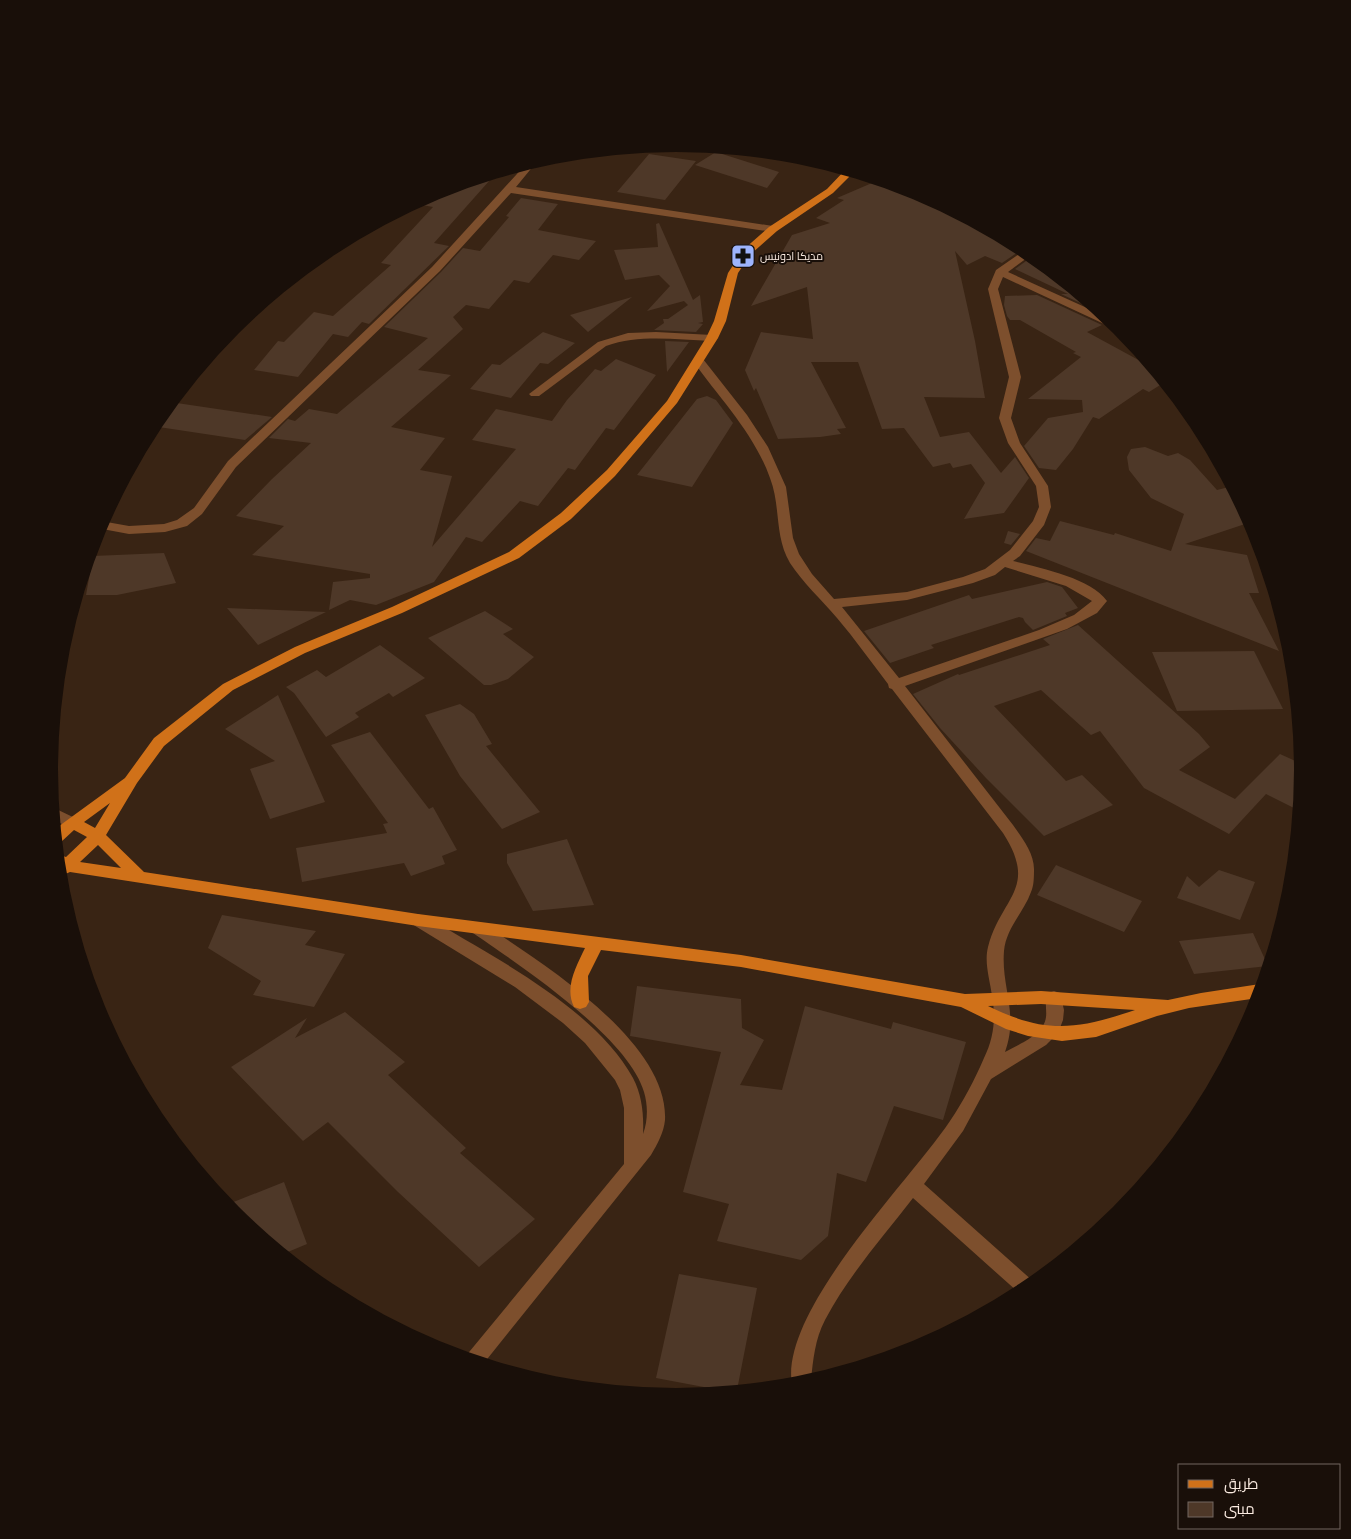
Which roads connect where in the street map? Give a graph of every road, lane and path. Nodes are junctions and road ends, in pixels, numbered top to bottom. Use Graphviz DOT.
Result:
graph roads {
  1 [pos="525,171"];
  2 [pos="845,176"];
  3 [pos="507,189"];
  4 [pos="773,229"];
  5 [pos="1021,257"];
  6 [pos="1000,272"];
  7 [pos="1094,315"];
  8 [pos="712,338"];
  9 [pos="700,362"];
  10 [pos="536,394"];
  11 [pos="108,526"];
  12 [pos="1004,562"];
  13 [pos="831,604"];
  14 [pos="894,684"];
  15 [pos="132,779"];
  16 [pos="60,816"];
  17 [pos="72,823"];
  18 [pos="61,833"];
  19 [pos="98,836"];
  20 [pos="65,863"];
  21 [pos="65,867"];
  22 [pos="139,877"];
  23 [pos="418,920"];
  24 [pos="479,928"];
  25 [pos="596,942"];
  26 [pos="1251,992"];
  27 [pos="1001,997"];
  28 [pos="1054,998"];
  29 [pos="965,1001"];
  30 [pos="580,1002"];
  31 [pos="1167,1006"];
  32 [pos="1003,1021"];
  33 [pos="1049,1033"];
  34 [pos="983,1078"];
  35 [pos="633,1166"];
  36 [pos="913,1186"];
  37 [pos="1020,1282"];
  38 [pos="478,1355"];
  39 [pos="802,1375"];
  1 -- 3 [label="street"];
  2 -- 4 [label="main road"];
  3 -- 4 [label="street"];
  3 -- 11 [label="street"];
  4 -- 8 [label="main road"];
  5 -- 6 [label="street"];
  6 -- 7 [label="street"];
  6 -- 12 [label="street"];
  8 -- 9 [label="main road"];
  8 -- 10 [label="street"];
  9 -- 13 [label="street"];
  9 -- 15 [label="main road"];
  12 -- 13 [label="street"];
  12 -- 14 [label="street"];
  13 -- 14 [label="street"];
  14 -- 27 [label="street"];
  15 -- 17 [label="main road"];
  15 -- 19 [label="main road"];
  16 -- 17 [label="street"];
  17 -- 18 [label="main road"];
  17 -- 19 [label="main road"];
  19 -- 20 [label="main road"];
  19 -- 22 [label="main road"];
  21 -- 22 [label="main road"];
  22 -- 23 [label="main road"];
  23 -- 24 [label="main road"];
  23 -- 35 [label="street"];
  24 -- 25 [label="main road"];
  24 -- 30 [label="street"];
  25 -- 29 [label="main road"];
  25 -- 30 [label="main road"];
  26 -- 31 [label="main road"];
  27 -- 28 [label="main road"];
  27 -- 29 [label="main road"];
  27 -- 32 [label="street"];
  28 -- 31 [label="main road"];
  28 -- 33 [label="street"];
  29 -- 32 [label="main road"];
  30 -- 35 [label="street"];
  31 -- 33 [label="main road"];
  32 -- 33 [label="main road"];
  32 -- 34 [label="street"];
  33 -- 34 [label="street"];
  34 -- 36 [label="street"];
  35 -- 38 [label="street"];
  36 -- 37 [label="street"];
  36 -- 39 [label="street"];
}
